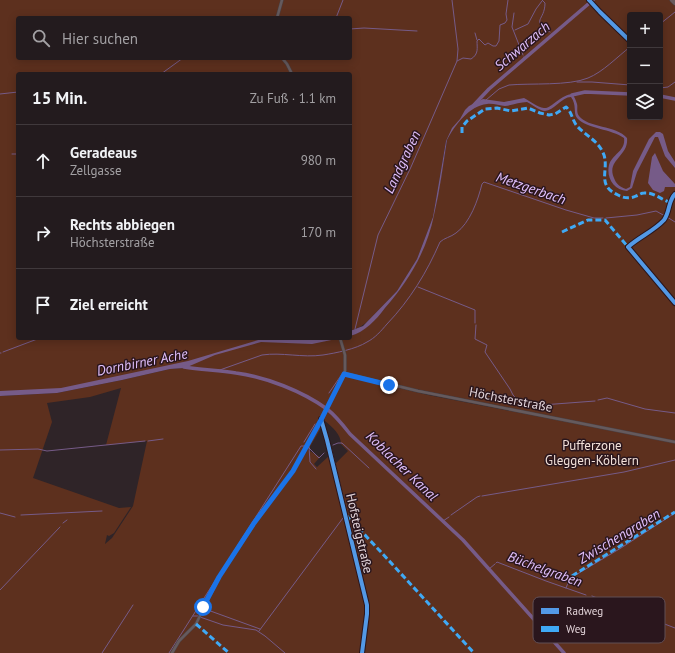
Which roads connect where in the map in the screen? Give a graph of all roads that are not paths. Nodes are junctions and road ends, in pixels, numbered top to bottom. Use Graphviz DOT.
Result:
graph roads {
  1 [pos="282,0"];
  2 [pos="278,16"];
  3 [pos="283,60"];
  4 [pos="291,72"];
  5 [pos="675,194"];
  6 [pos="675,303"];
  7 [pos="341,340"];
  8 [pos="344,374"];
  9 [pos="321,420"];
  10 [pos="675,442"];
  11 [pos="172,653"];
  12 [pos="362,653"];
  1 -- 2 [label="main road"];
  3 -- 4 [label="main road"];
  5 -- 6 [label="street"];
  7 -- 8 [label="main road"];
  8 -- 9 [label="main road"];
  8 -- 10 [label="main road, Höchsterstraße"];
  9 -- 11 [label="main road"];
  9 -- 12 [label="street, Hofsteigstraße"];
}
